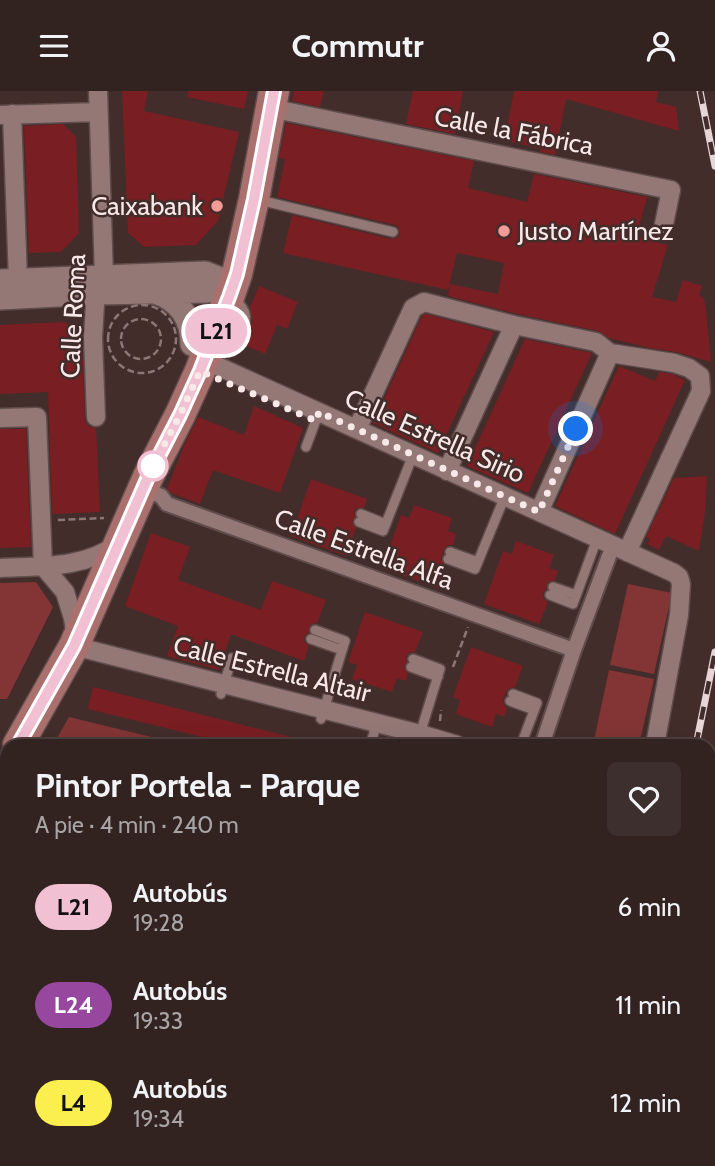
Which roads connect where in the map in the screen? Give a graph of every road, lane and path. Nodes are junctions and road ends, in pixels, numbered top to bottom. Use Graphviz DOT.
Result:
graph roads {
  1 [pos="98,91"];
  2 [pos="272,99"];
  3 [pos="98,111"];
  4 [pos="6,115"];
  5 [pos="253,202"];
  6 [pos="664,224"];
  7 [pos="393,232"];
  8 [pos="9,280"];
  9 [pos="100,285"];
  10 [pos="221,286"];
  11 [pos="0,298"];
  12 [pos="157,300"];
  13 [pos="152,322"];
  14 [pos="514,324"];
  15 [pos="610,353"];
  16 [pos="211,356"];
  17 [pos="96,417"];
  18 [pos="317,417"];
  19 [pos="0,418"];
  20 [pos="357,429"];
  21 [pos="306,447"];
  22 [pos="411,460"];
  23 [pos="447,471"];
  24 [pos="145,483"];
  25 [pos="503,501"];
  26 [pos="539,512"];
  27 [pos="360,518"];
  28 [pos="50,520"];
  29 [pos="114,530"];
  30 [pos="600,548"];
  31 [pos="627,552"];
  32 [pos="449,555"];
  33 [pos="50,565"];
  34 [pos="0,568"];
  35 [pos="551,591"];
  36 [pos="65,592"];
  37 [pos="98,593"];
  38 [pos="680,594"];
  39 [pos="473,614"];
  40 [pos="313,635"];
  41 [pos="73,647"];
  42 [pos="574,650"];
  43 [pos="232,658"];
  44 [pos="412,663"];
  45 [pos="451,672"];
  46 [pos="223,689"];
  47 [pos="511,698"];
  48 [pos="442,708"];
  49 [pos="322,714"];
  50 [pos="440,721"];
  51 [pos="372,733"];
  52 [pos="21,739"];
  53 [pos="402,739"];
  54 [pos="423,739"];
  55 [pos="523,739"];
  56 [pos="544,739"];
  57 [pos="655,739"];
  1 -- 3 [label="street, Calle Roma"];
  2 -- 5 [label="main road"];
  2 -- 6 [label="street, Calle la Fábrica"];
  2 -- 10 [label="main road"];
  3 -- 4 [label="street"];
  3 -- 9 [label="street, Calle Roma"];
  4 -- 8 [label="street"];
  5 -- 7 [label="lane"];
  5 -- 10 [label="main road"];
  8 -- 9 [label="street"];
  9 -- 10 [label="street"];
  9 -- 11 [label="street"];
  9 -- 12 [label="street"];
  9 -- 17 [label="street, Calle Roma"];
  10 -- 12 [label="street"];
  10 -- 16 [label="main road"];
  12 -- 12 [label="path"];
  12 -- 13 [label="path"];
  12 -- 16 [label="street"];
  13 -- 13 [label="path"];
  14 -- 15 [label="street"];
  14 -- 20 [label="street"];
  14 -- 23 [label="street"];
  15 -- 26 [label="street"];
  15 -- 31 [label="street"];
  16 -- 18 [label="street, Calle Estrella Sirio"];
  16 -- 24 [label="main road"];
  18 -- 20 [label="street, Calle Estrella Sirio"];
  18 -- 21 [label="lane"];
  18 -- 22 [label="street, Calle Estrella Sirio"];
  19 -- 33 [label="street"];
  20 -- 22 [label="street, Calle Estrella Sirio"];
  22 -- 23 [label="street, Calle Estrella Sirio"];
  22 -- 25 [label="street, Calle Estrella Sirio"];
  22 -- 27 [label="lane"];
  23 -- 25 [label="street, Calle Estrella Sirio"];
  24 -- 29 [label="main road"];
  24 -- 39 [label="street, Calle Estrella Alfa"];
  25 -- 26 [label="street, Calle Estrella Sirio"];
  25 -- 30 [label="street, Calle Estrella Sirio"];
  25 -- 32 [label="lane"];
  26 -- 30 [label="street, Calle Estrella Sirio"];
  28 -- 29 [label="path"];
  29 -- 33 [label="street"];
  29 -- 37 [label="main road"];
  30 -- 31 [label="street, Calle Estrella Sirio"];
  30 -- 35 [label="lane"];
  30 -- 38 [label="street, Calle Estrella Sirio"];
  30 -- 42 [label="street"];
  31 -- 38 [label="street, Calle Estrella Sirio"];
  33 -- 34 [label="street"];
  33 -- 36 [label="street"];
  33 -- 37 [label="street"];
  36 -- 37 [label="street"];
  36 -- 41 [label="street"];
  37 -- 41 [label="main road"];
  38 -- 57 [label="street"];
  39 -- 42 [label="street, Calle Estrella Alfa"];
  39 -- 45 [label="path"];
  40 -- 49 [label="lane"];
  41 -- 46 [label="street, Calle Estrella Altair"];
  41 -- 52 [label="main road"];
  42 -- 56 [label="street"];
  43 -- 46 [label="lane"];
  44 -- 54 [label="lane"];
  46 -- 49 [label="street, Calle Estrella Altair"];
  47 -- 55 [label="lane"];
  48 -- 50 [label="path"];
  49 -- 51 [label="street, Calle Estrella Altair"];
  51 -- 53 [label="street, Calle Estrella Altair"];
}
